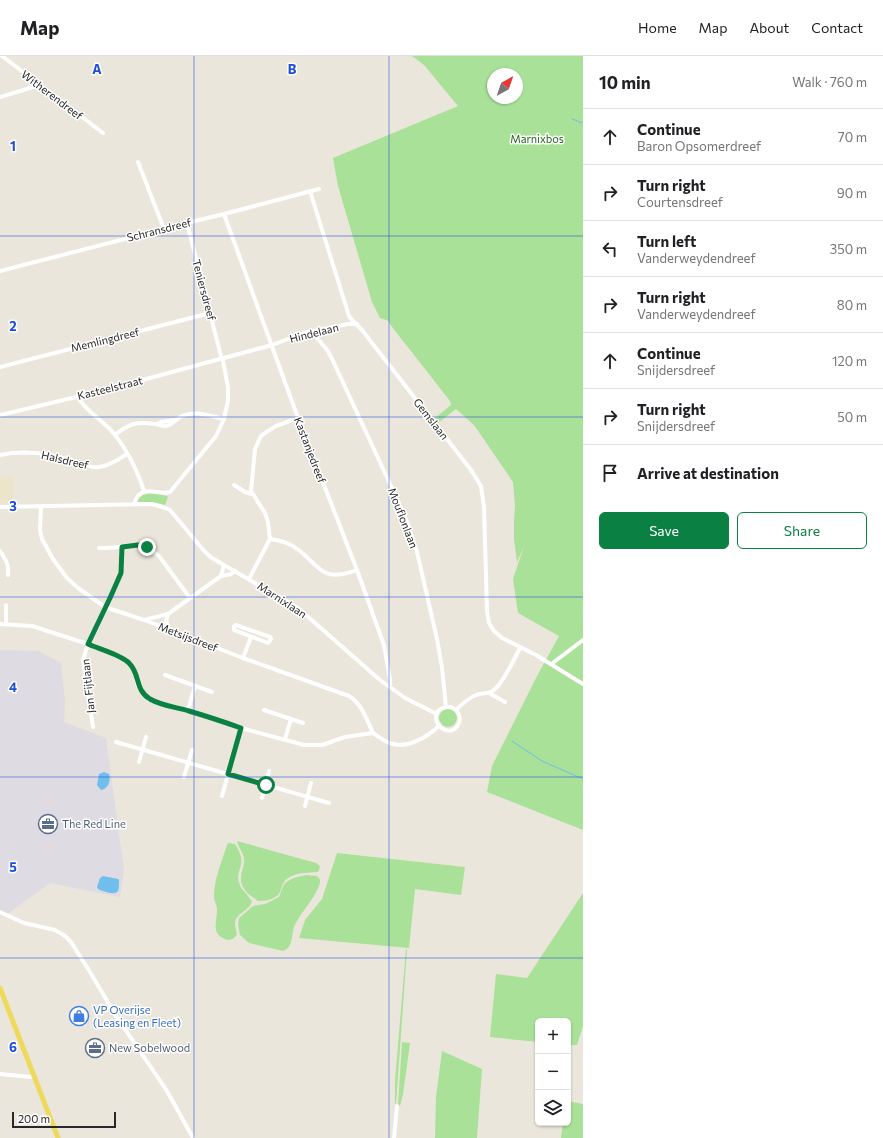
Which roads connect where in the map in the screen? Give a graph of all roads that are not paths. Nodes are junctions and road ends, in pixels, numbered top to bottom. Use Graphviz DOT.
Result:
graph roads {
  1 [pos="3,56"];
  2 [pos="40,85"];
  3 [pos="0,97"];
  4 [pos="103,133"];
  5 [pos="138,162"];
  6 [pos="319,189"];
  7 [pos="310,191"];
  8 [pos="224,214"];
  9 [pos="186,223"];
  10 [pos="164,229"];
  11 [pos="0,272"];
  12 [pos="210,313"];
  13 [pos="357,324"];
  14 [pos="315,331"];
  15 [pos="272,345"];
  16 [pos="222,359"];
  17 [pos="0,367"];
  18 [pos="77,396"];
  19 [pos="0,415"];
  20 [pos="298,418"];
  21 [pos="224,419"];
  22 [pos="115,435"];
  23 [pos="127,454"];
  24 [pos="0,455"];
  25 [pos="234,485"];
  26 [pos="144,491"];
  27 [pos="252,494"];
  28 [pos="134,504"];
  29 [pos="0,507"];
  30 [pos="41,507"];
  31 [pos="270,540"];
  32 [pos="122,547"];
  33 [pos="99,548"];
  34 [pos="0,551"];
  35 [pos="224,565"];
  36 [pos="357,570"];
  37 [pos="235,571"];
  38 [pos="8,576"];
  39 [pos="221,576"];
  40 [pos="249,579"];
  41 [pos="190,598"];
  42 [pos="6,605"];
  43 [pos="106,607"];
  44 [pos="168,614"];
  45 [pos="144,620"];
  46 [pos="0,624"];
  47 [pos="6,624"];
  48 [pos="169,630"];
  49 [pos="251,637"];
  50 [pos="583,640"];
  51 [pos="88,644"];
  52 [pos="520,648"];
  53 [pos="243,658"];
  54 [pos="552,664"];
  55 [pos="165,675"];
  56 [pos="583,684"];
  57 [pos="195,686"];
  58 [pos="390,687"];
  59 [pos="212,692"];
  60 [pos="489,693"];
  61 [pos="505,702"];
  62 [pos="446,706"];
  63 [pos="188,710"];
  64 [pos="264,710"];
  65 [pos="456,710"];
  66 [pos="437,714"];
  67 [pos="291,719"];
  68 [pos="303,723"];
  69 [pos="439,726"];
  70 [pos="93,727"];
  71 [pos="241,728"];
  72 [pos="373,733"];
  73 [pos="146,737"];
  74 [pos="285,739"];
  75 [pos="116,742"];
  76 [pos="143,750"];
  77 [pos="192,750"];
  78 [pos="139,762"];
  79 [pos="188,762"];
  80 [pos="269,771"];
  81 [pos="228,774"];
  82 [pos="184,777"];
  83 [pos="311,783"];
  84 [pos="266,785"];
  85 [pos="222,796"];
  86 [pos="307,796"];
  87 [pos="262,798"];
  88 [pos="329,803"];
  89 [pos="305,806"];
  90 [pos="0,912"];
  91 [pos="0,988"];
  92 [pos="0,1074"];
  93 [pos="34,1076"];
  94 [pos="397,1106"];
  95 [pos="58,1138"];
  96 [pos="193,1138"];
  97 [pos="394,1138"];
  1 -- 2 [label="street, Witherendreef"];
  2 -- 3 [label="street"];
  2 -- 4 [label="street, Witherendreef"];
  5 -- 10 [label="street"];
  6 -- 7 [label="street, Schransdreef"];
  7 -- 8 [label="street, Schransdreef"];
  7 -- 13 [label="street, Gemslaan"];
  8 -- 9 [label="street, Schransdreef"];
  8 -- 15 [label="street, Kastanjedreef"];
  9 -- 10 [label="street, Schransdreef"];
  9 -- 12 [label="street, Teniersdreef"];
  10 -- 11 [label="street, Schransdreef"];
  12 -- 16 [label="street, Teniersdreef"];
  12 -- 17 [label="street, Memlingdreef"];
  13 -- 14 [label="street, Hindelaan"];
  13 -- 52 [label="street, Gemslaan"];
  14 -- 15 [label="street, Hindelaan"];
  14 -- 62 [label="street, Mouflonlaan"];
  15 -- 16 [label="street, Kasteelstraat"];
  15 -- 20 [label="street, Kastanjedreef"];
  16 -- 18 [label="street, Kasteelstraat"];
  16 -- 21 [label="street, Teniersdreef"];
  18 -- 19 [label="street, Kasteelstraat"];
  18 -- 22 [label="street"];
  20 -- 27 [label="street"];
  20 -- 36 [label="street, Kastanjedreef"];
  21 -- 22 [label="street"];
  21 -- 26 [label="street, Teniersdreef"];
  22 -- 23 [label="street"];
  23 -- 24 [label="street, Halsdreef"];
  23 -- 26 [label="street"];
  25 -- 27 [label="street"];
  26 -- 28 [label="street"];
  27 -- 31 [label="street"];
  28 -- 30 [label="street, Marnixlaan"];
  28 -- 35 [label="street, Marnixlaan"];
  29 -- 30 [label="street, Marnixlaan"];
  30 -- 43 [label="street, Metsijsdreef"];
  31 -- 36 [label="street"];
  31 -- 40 [label="street"];
  32 -- 33 [label="street"];
  32 -- 41 [label="street"];
  32 -- 43 [label="street, Jan Fijtlaan"];
  34 -- 38 [label="street"];
  35 -- 37 [label="street, Marnixlaan"];
  35 -- 39 [label="street"];
  36 -- 58 [label="street, Kastanjedreef"];
  37 -- 39 [label="street"];
  37 -- 40 [label="street, Marnixlaan"];
  39 -- 41 [label="street"];
  40 -- 58 [label="street, Marnixlaan"];
  41 -- 44 [label="street"];
  42 -- 47 [label="street"];
  43 -- 45 [label="street, Metsijsdreef"];
  43 -- 51 [label="street, Jan Fijtlaan"];
  44 -- 45 [label="street"];
  44 -- 48 [label="street"];
  45 -- 48 [label="street, Metsijsdreef"];
  46 -- 47 [label="street"];
  47 -- 51 [label="street"];
  48 -- 53 [label="street, Metsijsdreef"];
  49 -- 49 [label="street"];
  49 -- 53 [label="street"];
  50 -- 54 [label="street"];
  51 -- 63 [label="street"];
  51 -- 70 [label="street, Jan Fijtlaan"];
  52 -- 54 [label="street, Gemslaan"];
  52 -- 60 [label="street"];
  53 -- 72 [label="street, Metsijsdreef"];
  54 -- 56 [label="street, Gemslaan"];
  55 -- 57 [label="street"];
  57 -- 59 [label="street"];
  57 -- 63 [label="street"];
  58 -- 66 [label="street, Marnixlaan"];
  60 -- 61 [label="street"];
  60 -- 65 [label="street"];
  62 -- 65 [label="street"];
  62 -- 66 [label="street"];
  63 -- 71 [label="street"];
  64 -- 67 [label="street"];
  65 -- 69 [label="street"];
  66 -- 69 [label="street"];
  67 -- 68 [label="street"];
  67 -- 74 [label="street"];
  69 -- 72 [label="street"];
  71 -- 74 [label="street"];
  71 -- 81 [label="street"];
  72 -- 74 [label="street"];
  73 -- 76 [label="street"];
  75 -- 76 [label="street"];
  76 -- 78 [label="street"];
  76 -- 79 [label="street"];
  77 -- 79 [label="street"];
  79 -- 81 [label="street"];
  79 -- 82 [label="street"];
  80 -- 84 [label="street"];
  81 -- 84 [label="street"];
  81 -- 85 [label="street"];
  83 -- 86 [label="street"];
  84 -- 86 [label="street"];
  84 -- 87 [label="street"];
  86 -- 88 [label="street"];
  86 -- 89 [label="street"];
  90 -- 96 [label="street"];
  91 -- 93 [label="main road"];
  92 -- 93 [label="street"];
  93 -- 95 [label="main road"];
  94 -- 97 [label="street"];
}
